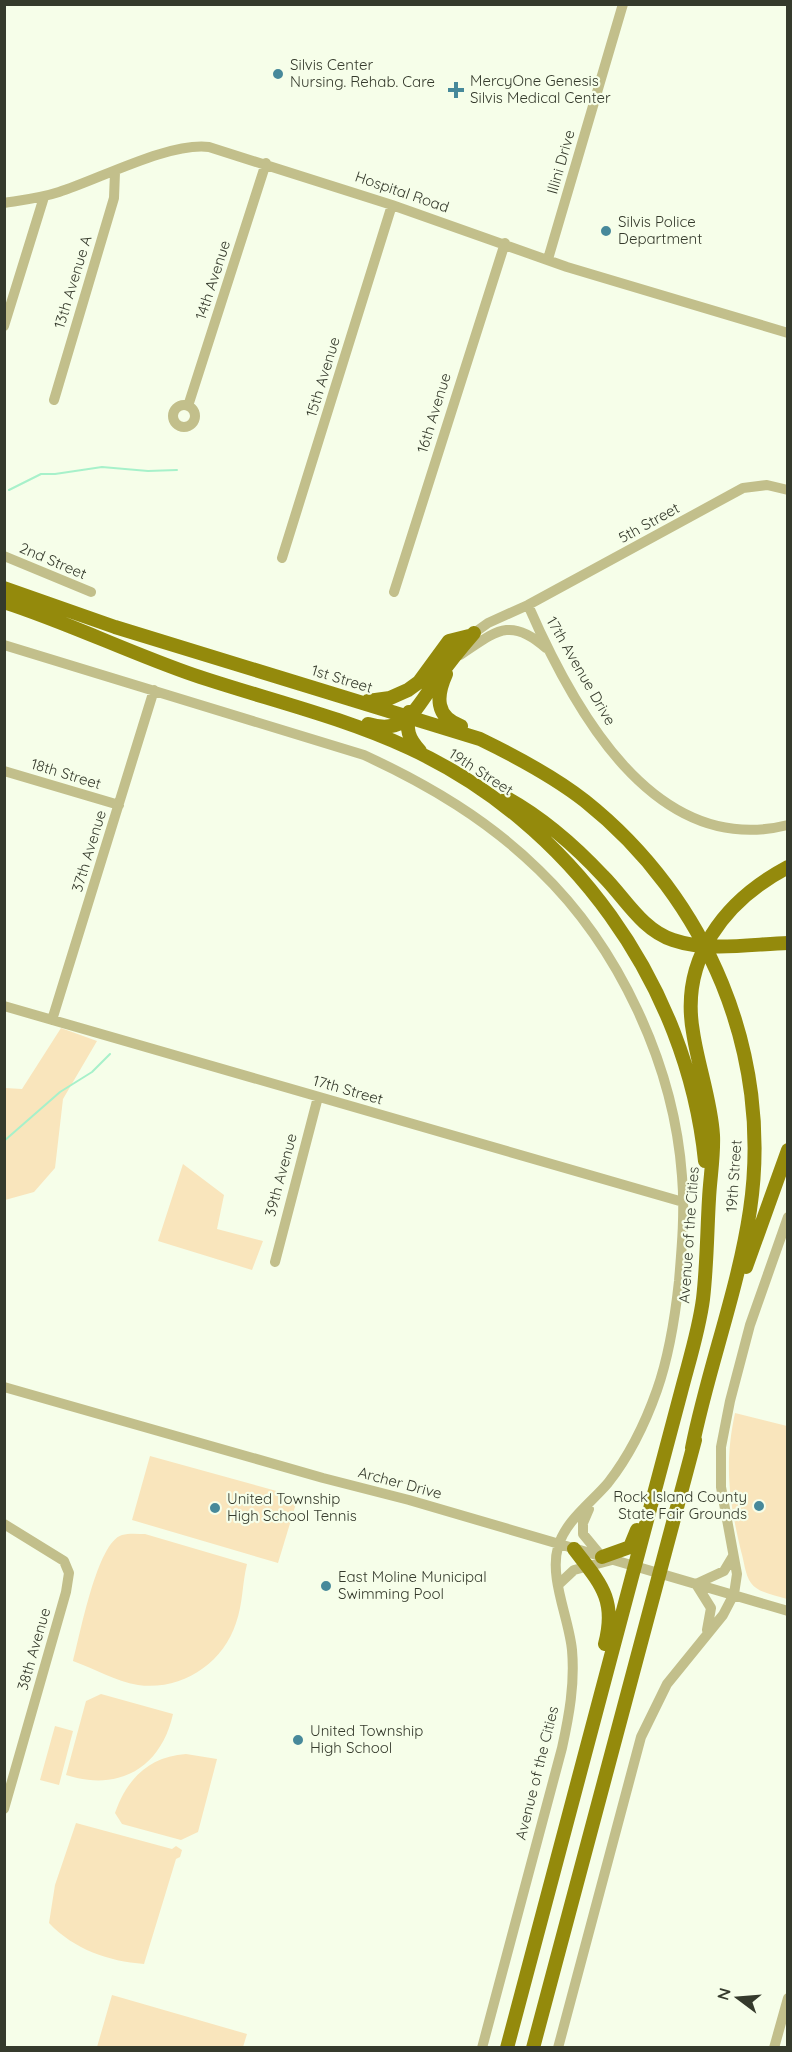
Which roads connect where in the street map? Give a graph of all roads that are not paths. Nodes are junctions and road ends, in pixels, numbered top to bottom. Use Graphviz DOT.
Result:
graph roads {
  1 [pos="623,4"];
  2 [pos="266,163"];
  3 [pos="115,172"];
  4 [pos="44,197"];
  5 [pos="4,203"];
  6 [pos="392,205"];
  7 [pos="505,243"];
  8 [pos="548,259"];
  9 [pos="4,326"];
  10 [pos="788,333"];
  11 [pos="54,400"];
  12 [pos="188,406"];
  13 [pos="788,490"];
  14 [pos="4,556"];
  15 [pos="282,558"];
  16 [pos="4,588"];
  17 [pos="91,592"];
  18 [pos="394,592"];
  19 [pos="4,602"];
  20 [pos="528,605"];
  21 [pos="472,634"];
  22 [pos="4,645"];
  23 [pos="551,652"];
  24 [pos="453,659"];
  25 [pos="236,689"];
  26 [pos="154,690"];
  27 [pos="357,701"];
  28 [pos="408,717"];
  29 [pos="424,755"];
  30 [pos="4,771"];
  31 [pos="451,771"];
  32 [pos="119,805"];
  33 [pos="609,822"];
  34 [pos="788,825"];
  35 [pos="642,855"];
  36 [pos="788,867"];
  37 [pos="788,943"];
  38 [pos="705,945"];
  39 [pos="4,1006"];
  40 [pos="52,1020"];
  41 [pos="318,1097"];
  42 [pos="788,1150"];
  43 [pos="683,1202"];
  44 [pos="709,1208"];
  45 [pos="788,1217"];
  46 [pos="275,1262"];
  47 [pos="689,1362"];
  48 [pos="4,1387"];
  49 [pos="692,1448"];
  50 [pos="595,1497"];
  51 [pos="4,1524"];
  52 [pos="558,1545"];
  53 [pos="574,1550"];
  54 [pos="733,1556"];
  55 [pos="607,1559"];
  56 [pos="634,1566"];
  57 [pos="589,1568"];
  58 [pos="659,1573"];
  59 [pos="559,1584"];
  60 [pos="696,1584"];
  61 [pos="654,1592"];
  62 [pos="734,1594"];
  63 [pos="788,1611"];
  64 [pos="706,1633"];
  65 [pos="613,1745"];
  66 [pos="573,1801"];
  67 [pos="4,1809"];
  68 [pos="788,1998"];
  69 [pos="482,2048"];
  70 [pos="507,2048"];
  71 [pos="533,2048"];
  72 [pos="558,2048"];
  73 [pos="774,2048"];
  1 -- 8 [label="street, Illini Drive"];
  2 -- 3 [label="street, Hospital Road"];
  2 -- 6 [label="street, Hospital Road"];
  2 -- 12 [label="street, 14th Avenue"];
  3 -- 4 [label="street, Hospital Road"];
  3 -- 11 [label="street, 13th Avenue A"];
  4 -- 5 [label="street, Hospital Road"];
  4 -- 9 [label="street"];
  6 -- 7 [label="street, Hospital Road"];
  6 -- 15 [label="street, 15th Avenue"];
  7 -- 8 [label="street, Hospital Road"];
  7 -- 18 [label="street, 16th Avenue"];
  8 -- 10 [label="street, Hospital Road"];
  13 -- 20 [label="street, 5th Street"];
  14 -- 17 [label="street, 2nd Street"];
  16 -- 27 [label="main road, 1st Street"];
  19 -- 25 [label="main road, 19th Street"];
  20 -- 21 [label="street"];
  20 -- 23 [label="street, 17th Avenue Drive"];
  21 -- 24 [label="main road"];
  21 -- 27 [label="main road"];
  21 -- 28 [label="main road"];
  22 -- 26 [label="street"];
  23 -- 24 [label="street"];
  23 -- 34 [label="street, 17th Avenue Drive"];
  24 -- 28 [label="main road"];
  24 -- 33 [label="main road"];
  25 -- 28 [label="main road"];
  25 -- 29 [label="main road, 19th Street"];
  26 -- 32 [label="street, 37th Avenue"];
  26 -- 43 [label="street, Avenue of the Cities"];
  27 -- 28 [label="main road, 1st Street"];
  28 -- 29 [label="main road"];
  28 -- 33 [label="main road, 1st Street"];
  29 -- 31 [label="main road, 19th Street"];
  30 -- 32 [label="street, 18th Street"];
  31 -- 38 [label="main road"];
  31 -- 44 [label="main road, 19th Street"];
  32 -- 40 [label="street, 37th Avenue"];
  33 -- 35 [label="main road, 1st Street"];
  35 -- 38 [label="main road, 19th Street"];
  36 -- 38 [label="main road, Avenue of the Cities"];
  37 -- 38 [label="main road"];
  38 -- 44 [label="main road, Avenue of the Cities"];
  38 -- 49 [label="main road, 19th Street"];
  39 -- 40 [label="street, 17th Street"];
  40 -- 41 [label="street, 17th Street"];
  41 -- 43 [label="street, 17th Street"];
  41 -- 46 [label="street, 39th Avenue"];
  42 -- 49 [label="main road"];
  43 -- 50 [label="street, Avenue of the Cities"];
  44 -- 47 [label="main road, Avenue of the Cities"];
  45 -- 54 [label="street"];
  47 -- 55 [label="main road"];
  47 -- 56 [label="main road, Avenue of the Cities"];
  48 -- 52 [label="street, Archer Drive"];
  49 -- 58 [label="main road"];
  50 -- 52 [label="street, Avenue of the Cities"];
  50 -- 55 [label="street"];
  51 -- 67 [label="street, 38th Avenue"];
  52 -- 53 [label="street, Archer Drive"];
  52 -- 59 [label="street, Avenue of the Cities"];
  53 -- 55 [label="street, Archer Drive"];
  53 -- 57 [label="main road"];
  54 -- 60 [label="street"];
  54 -- 62 [label="street"];
  55 -- 56 [label="street, Archer Drive"];
  55 -- 57 [label="street"];
  56 -- 58 [label="street, Archer Drive"];
  56 -- 66 [label="main road, Avenue of the Cities"];
  57 -- 59 [label="street"];
  57 -- 66 [label="main road"];
  58 -- 60 [label="street, Archer Drive"];
  58 -- 61 [label="main road"];
  59 -- 69 [label="street, Avenue of the Cities"];
  60 -- 62 [label="street, Archer Drive"];
  60 -- 64 [label="street"];
  61 -- 65 [label="main road"];
  61 -- 71 [label="main road"];
  62 -- 63 [label="street, Archer Drive"];
  62 -- 64 [label="street"];
  64 -- 72 [label="street"];
  66 -- 70 [label="main road, Avenue of the Cities"];
  68 -- 73 [label="street"];
}
